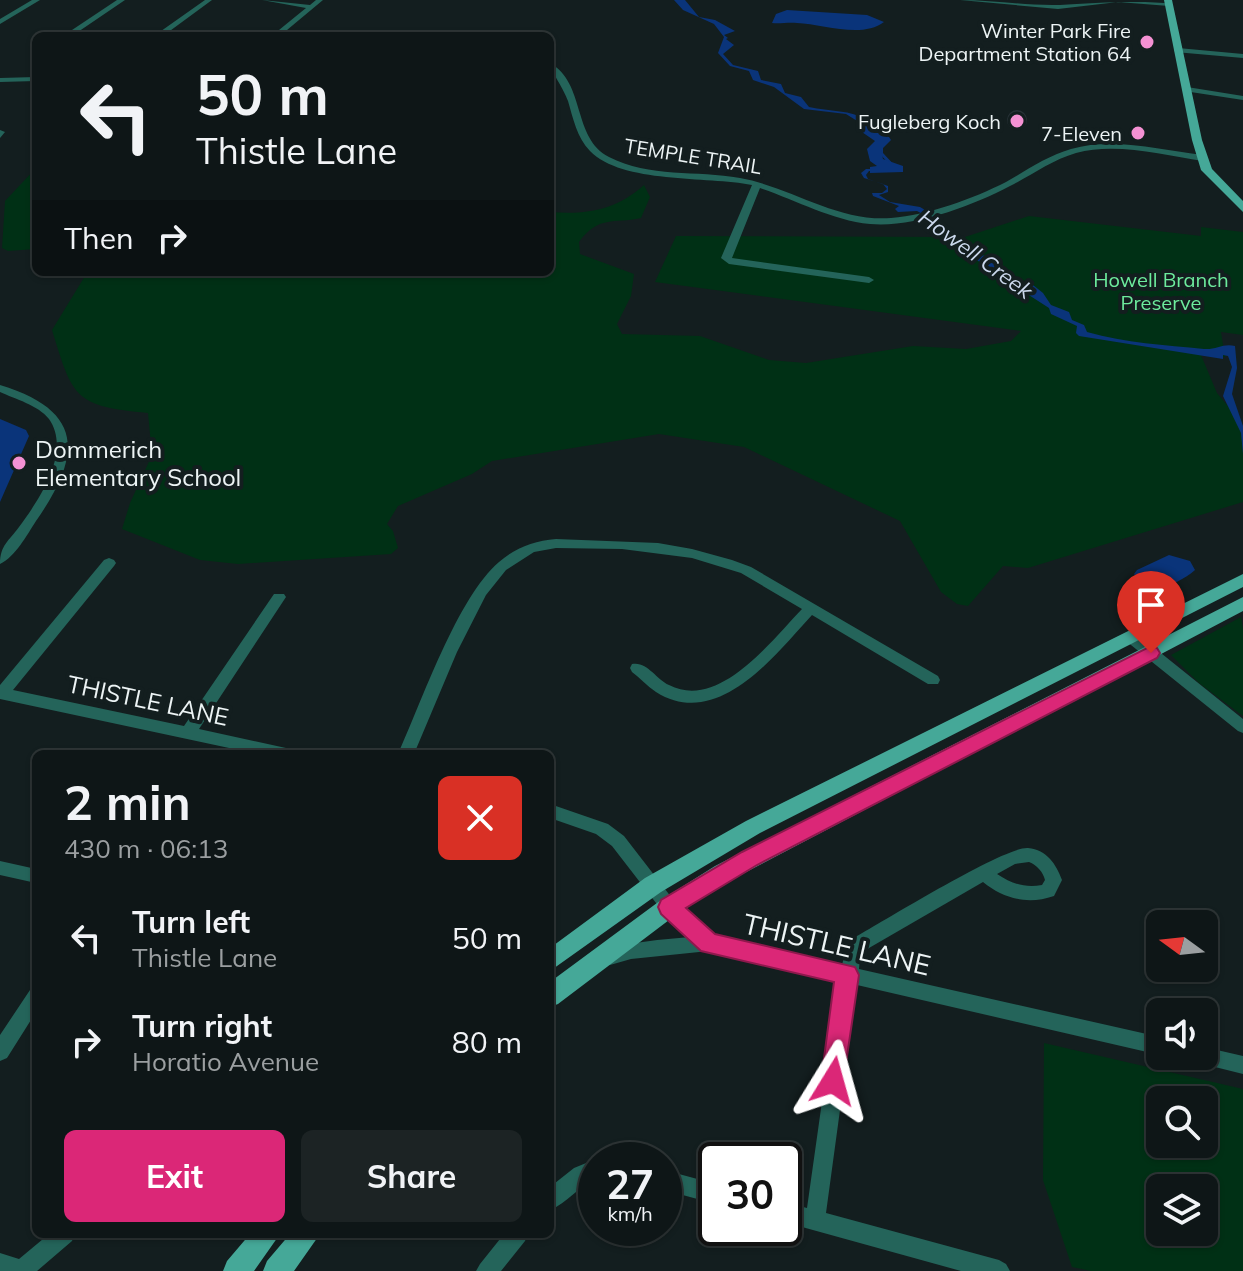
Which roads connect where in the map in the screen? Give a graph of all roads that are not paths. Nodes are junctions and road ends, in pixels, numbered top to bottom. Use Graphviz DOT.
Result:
graph roads {
  1 [pos="37,0"];
  2 [pos="122,0"];
  3 [pos="209,0"];
  4 [pos="265,0"];
  5 [pos="320,0"];
  6 [pos="963,0"];
  7 [pos="1094,1"];
  8 [pos="1169,2"];
  9 [pos="311,7"];
  10 [pos="0,22"];
  11 [pos="73,32"];
  12 [pos="164,32"];
  13 [pos="281,32"];
  14 [pos="1178,50"];
  15 [pos="1243,56"];
  16 [pos="554,69"];
  17 [pos="32,79"];
  18 [pos="0,80"];
  19 [pos="1187,89"];
  20 [pos="1243,98"];
  21 [pos="1203,158"];
  22 [pos="757,183"];
  23 [pos="1243,195"];
  24 [pos="1243,208"];
  25 [pos="869,280"];
  26 [pos="0,388"];
  27 [pos="0,559"];
  28 [pos="109,563"];
  29 [pos="1243,580"];
  30 [pos="279,597"];
  31 [pos="1243,603"];
  32 [pos="809,610"];
  33 [pos="1131,637"];
  34 [pos="1151,653"];
  35 [pos="637,668"];
  36 [pos="933,680"];
  37 [pos="1,693"];
  38 [pos="1243,727"];
  39 [pos="188,733"];
  40 [pos="913,747"];
  41 [pos="267,750"];
  42 [pos="408,750"];
  43 [pos="930,765"];
  44 [pos="554,812"];
  45 [pos="0,868"];
  46 [pos="985,873"];
  47 [pos="32,875"];
  48 [pos="653,885"];
  49 [pos="669,907"];
  50 [pos="709,943"];
  51 [pos="554,958"];
  52 [pos="593,963"];
  53 [pos="847,975"];
  54 [pos="554,993"];
  55 [pos="32,1002"];
  56 [pos="1146,1043"];
  57 [pos="0,1052"];
  58 [pos="1218,1060"];
  59 [pos="1243,1065"];
  60 [pos="578,1177"];
  61 [pos="554,1197"];
  62 [pos="802,1217"];
  63 [pos="815,1221"];
  64 [pos="60,1238"];
  65 [pos="264,1238"];
  66 [pos="304,1238"];
  67 [pos="515,1238"];
  68 [pos="0,1264"];
  69 [pos="22,1271"];
  70 [pos="237,1271"];
  71 [pos="277,1271"];
  72 [pos="487,1271"];
  73 [pos="999,1271"];
  1 -- 10 [label="street"];
  2 -- 11 [label="street"];
  3 -- 12 [label="street"];
  4 -- 9 [label="street"];
  5 -- 9 [label="street"];
  6 -- 7 [label="street"];
  7 -- 8 [label="street"];
  8 -- 14 [label="main road"];
  9 -- 13 [label="street"];
  14 -- 15 [label="street"];
  14 -- 19 [label="main road"];
  16 -- 22 [label="street, TEMPLE TRAIL"];
  17 -- 18 [label="street"];
  19 -- 20 [label="street"];
  19 -- 21 [label="main road"];
  21 -- 22 [label="street, TEMPLE TRAIL"];
  21 -- 23 [label="main road"];
  21 -- 24 [label="main road"];
  22 -- 25 [label="street"];
  26 -- 27 [label="street"];
  28 -- 37 [label="street"];
  29 -- 33 [label="main road"];
  30 -- 39 [label="street"];
  31 -- 34 [label="main road"];
  32 -- 35 [label="street"];
  32 -- 36 [label="street"];
  32 -- 42 [label="street"];
  33 -- 34 [label="street"];
  33 -- 40 [label="main road"];
  34 -- 38 [label="street"];
  34 -- 43 [label="main road"];
  37 -- 39 [label="street, THISTLE LANE"];
  39 -- 41 [label="street, THISTLE LANE"];
  40 -- 43 [label="main road"];
  40 -- 48 [label="main road"];
  43 -- 49 [label="main road"];
  44 -- 48 [label="street, THISTLE LANE"];
  45 -- 47 [label="street"];
  46 -- 53 [label="street"];
  48 -- 49 [label="street, THISTLE LANE"];
  48 -- 51 [label="main road"];
  49 -- 50 [label="street, THISTLE LANE"];
  49 -- 52 [label="main road"];
  50 -- 52 [label="street"];
  50 -- 53 [label="street, THISTLE LANE"];
  52 -- 54 [label="main road"];
  53 -- 56 [label="street, THISTLE LANE"];
  53 -- 63 [label="street"];
  55 -- 57 [label="street"];
  58 -- 59 [label="street"];
  60 -- 61 [label="street"];
  62 -- 63 [label="street"];
  63 -- 73 [label="street"];
  64 -- 69 [label="street"];
  65 -- 70 [label="main road"];
  66 -- 71 [label="main road"];
  67 -- 72 [label="street"];
  68 -- 69 [label="street"];
}
